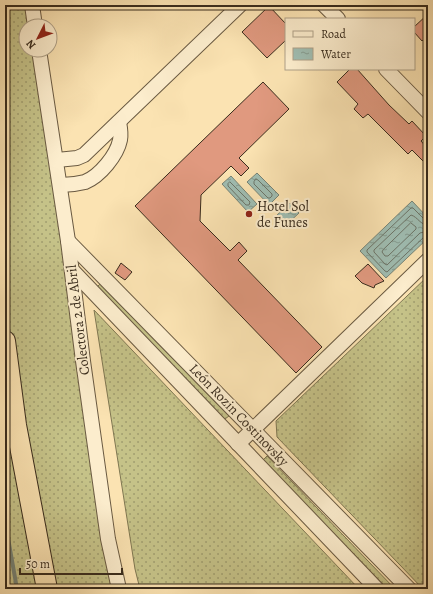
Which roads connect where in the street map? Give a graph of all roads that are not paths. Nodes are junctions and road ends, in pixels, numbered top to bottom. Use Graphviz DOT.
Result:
graph roads {
  1 [pos="32,5"];
  2 [pos="240,5"];
  3 [pos="324,5"];
  4 [pos="34,18"];
  5 [pos="337,18"];
  6 [pos="40,58"];
  7 [pos="387,70"];
  8 [pos="428,112"];
  9 [pos="120,122"];
  10 [pos="57,160"];
  11 [pos="61,186"];
  12 [pos="68,241"];
  13 [pos="428,260"];
  14 [pos="72,270"];
  15 [pos="5,341"];
  16 [pos="253,430"];
  17 [pos="238,444"];
  18 [pos="47,589"];
  19 [pos="119,589"];
  20 [pos="377,589"];
  21 [pos="409,589"];
  1 -- 4 [label="street"];
  2 -- 9 [label="street"];
  3 -- 5 [label="street"];
  6 -- 10 [label="street, Colectora 2 de Abril"];
  7 -- 8 [label="street"];
  9 -- 10 [label="street"];
  9 -- 11 [label="street"];
  10 -- 11 [label="street, Colectora 2 de Abril"];
  11 -- 12 [label="street, Colectora 2 de Abril"];
  12 -- 14 [label="street, Colectora 2 de Abril"];
  12 -- 16 [label="street, León Rozin Costinovsky"];
  13 -- 16 [label="street"];
  14 -- 17 [label="street, León Rozin Costinovsky"];
  14 -- 19 [label="street, Colectora 2 de Abril"];
  15 -- 18 [label="highway"];
  16 -- 17 [label="street"];
  16 -- 21 [label="street, León Rozin Costinovsky"];
  17 -- 20 [label="street, León Rozin Costinovsky"];
}
